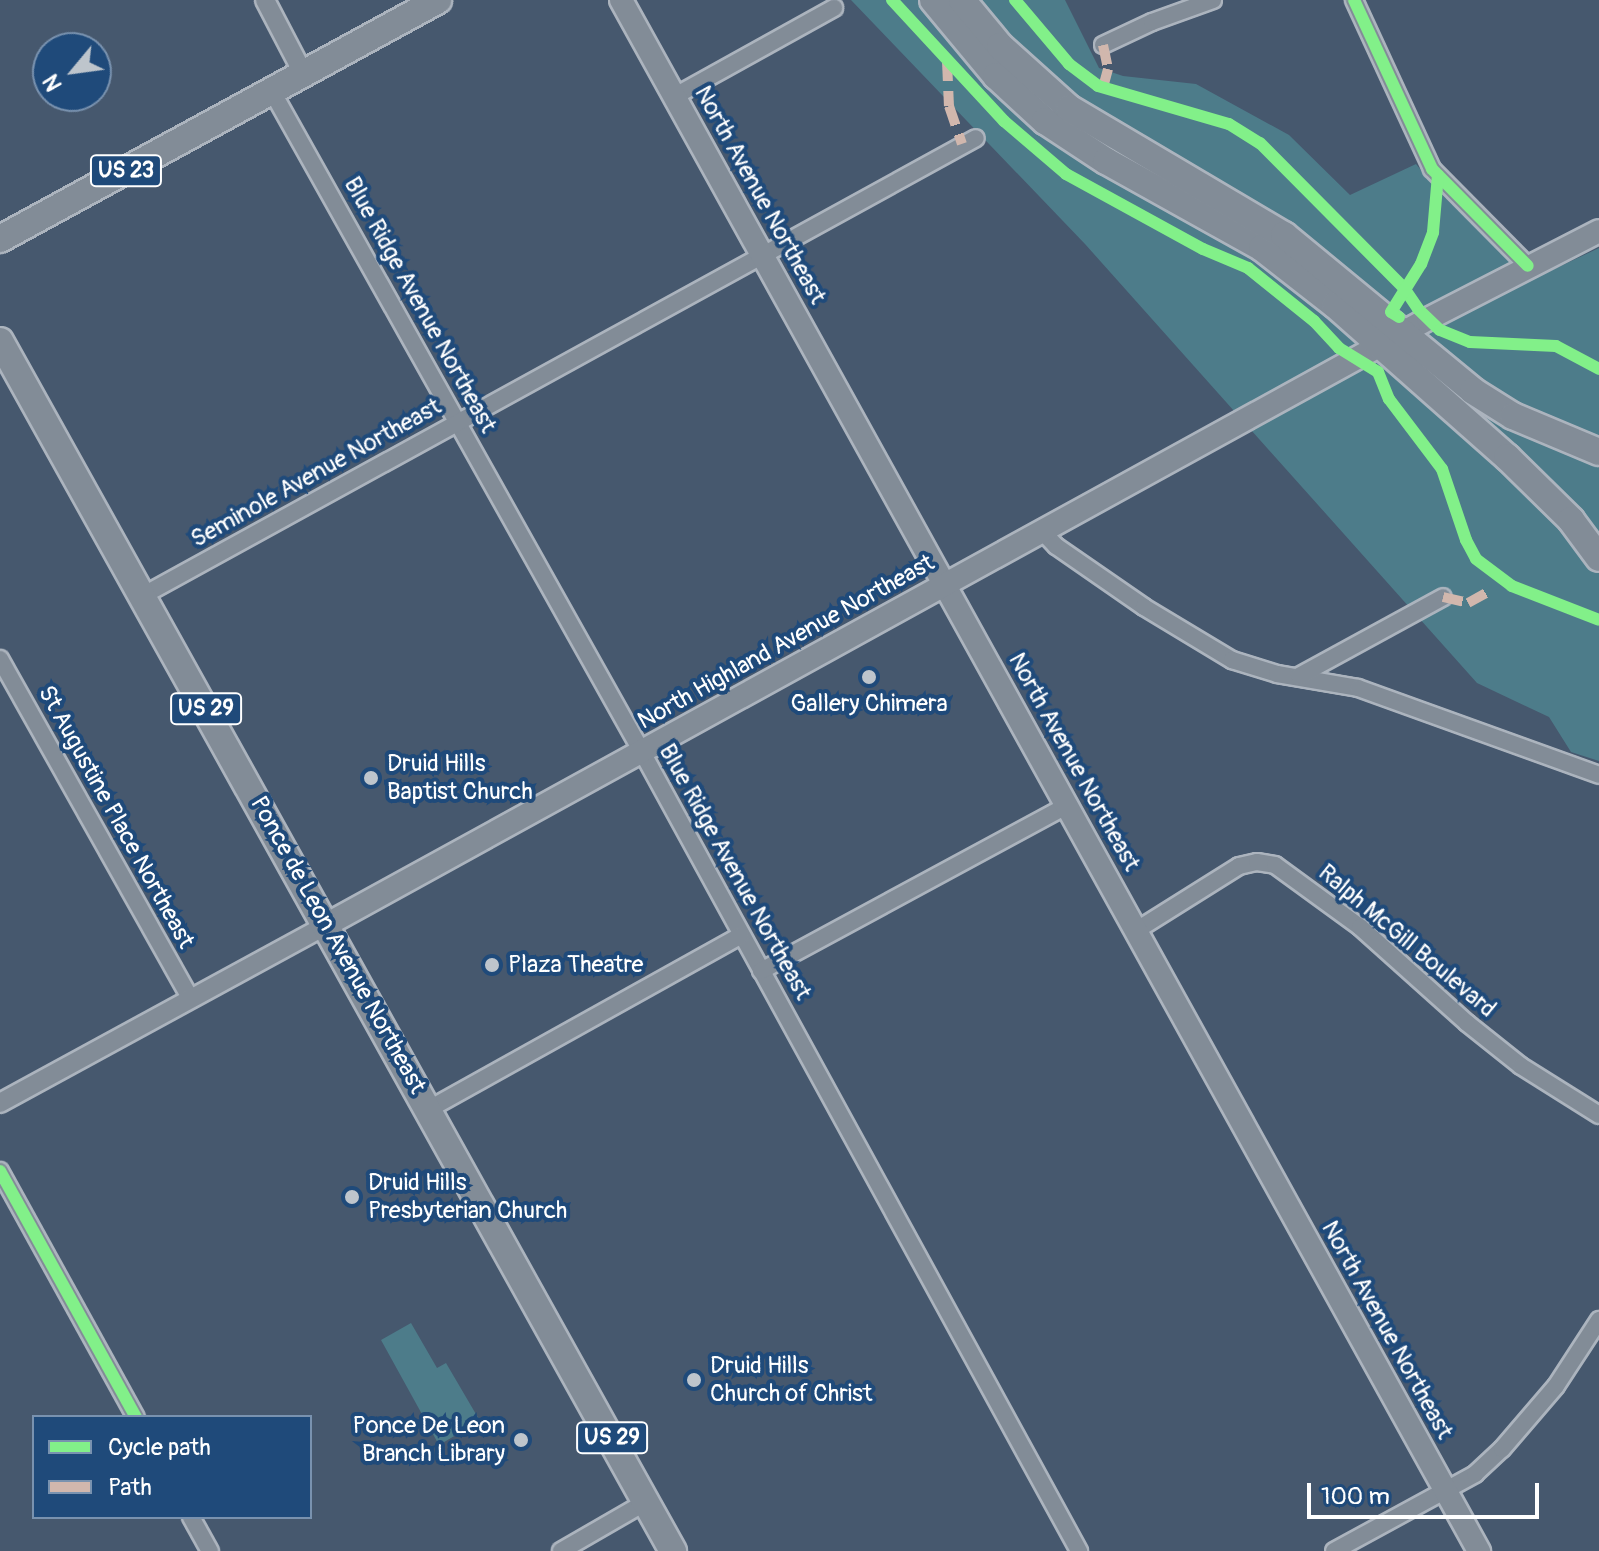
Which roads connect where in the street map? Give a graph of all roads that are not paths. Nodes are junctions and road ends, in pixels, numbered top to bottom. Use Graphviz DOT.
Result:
graph roads {
  1 [pos="265,0"];
  2 [pos="438,0"];
  3 [pos="621,0"];
  4 [pos="933,0"];
  5 [pos="962,0"];
  6 [pos="1213,0"];
  7 [pos="1354,0"];
  8 [pos="834,8"];
  9 [pos="1103,45"];
  10 [pos="304,75"];
  11 [pos="273,93"];
  12 [pos="675,96"];
  13 [pos="976,138"];
  14 [pos="1599,231"];
  15 [pos="0,239"];
  16 [pos="764,254"];
  17 [pos="1528,266"];
  18 [pos="1391,340"];
  19 [pos="0,341"];
  20 [pos="458,422"];
  21 [pos="1599,452"];
  22 [pos="1042,531"];
  23 [pos="1599,558"];
  24 [pos="946,584"];
  25 [pos="142,596"];
  26 [pos="1443,597"];
  27 [pos="0,659"];
  28 [pos="1299,676"];
  29 [pos="642,752"];
  30 [pos="1599,775"];
  31 [pos="1068,805"];
  32 [pos="326,925"];
  33 [pos="1137,930"];
  34 [pos="741,935"];
  35 [pos="761,971"];
  36 [pos="190,998"];
  37 [pos="0,1103"];
  38 [pos="429,1109"];
  39 [pos="1599,1115"];
  40 [pos="0,1171"];
  41 [pos="1599,1320"];
  42 [pos="135,1415"];
  43 [pos="1446,1490"];
  44 [pos="646,1502"];
  45 [pos="192,1519"];
  46 [pos="210,1551"];
  47 [pos="561,1551"];
  48 [pos="673,1551"];
  49 [pos="1079,1551"];
  50 [pos="1334,1551"];
  51 [pos="1479,1551"];
  1 -- 10 [label="street"];
  2 -- 10 [label="highway, US 23"];
  3 -- 12 [label="main road, North Avenue Northeast"];
  4 -- 18 [label="highway"];
  5 -- 18 [label="highway"];
  6 -- 9 [label="street"];
  7 -- 17 [label="street"];
  8 -- 12 [label="street"];
  10 -- 11 [label="highway, US 23"];
  11 -- 15 [label="highway, US 23"];
  11 -- 20 [label="street, Blue Ridge Avenue Northeast"];
  12 -- 16 [label="main road, North Avenue Northeast"];
  13 -- 16 [label="street, Seminole Avenue Northeast"];
  14 -- 17 [label="main road, North Highland Avenue Northeast"];
  16 -- 20 [label="street, Seminole Avenue Northeast"];
  16 -- 24 [label="main road, North Avenue Northeast"];
  17 -- 18 [label="main road, North Highland Avenue Northeast"];
  18 -- 21 [label="highway"];
  18 -- 22 [label="main road, North Highland Avenue Northeast"];
  18 -- 23 [label="highway"];
  19 -- 25 [label="highway, Ponce de Leon Avenue Northeast / US 29"];
  20 -- 25 [label="street, Seminole Avenue Northeast"];
  20 -- 29 [label="street, Blue Ridge Avenue Northeast"];
  22 -- 24 [label="main road, North Highland Avenue Northeast"];
  22 -- 28 [label="street"];
  24 -- 29 [label="main road, North Highland Avenue Northeast"];
  24 -- 31 [label="main road, North Avenue Northeast"];
  25 -- 32 [label="highway, Ponce de Leon Avenue Northeast / US 29"];
  26 -- 28 [label="street"];
  27 -- 36 [label="street, St Augustine Place Northeast"];
  28 -- 30 [label="street"];
  29 -- 32 [label="main road, North Highland Avenue Northeast"];
  29 -- 34 [label="street, Blue Ridge Avenue Northeast"];
  31 -- 33 [label="main road, North Avenue Northeast"];
  31 -- 35 [label="street"];
  32 -- 36 [label="street, North Highland Avenue Northeast"];
  32 -- 38 [label="highway, Ponce de Leon Avenue Northeast / US 29"];
  33 -- 39 [label="street, Ralph McGill Boulevard"];
  33 -- 43 [label="main road, North Avenue Northeast"];
  34 -- 35 [label="street, Blue Ridge Avenue Northeast"];
  34 -- 38 [label="street"];
  35 -- 49 [label="street, Blue Ridge Avenue Northeast"];
  36 -- 37 [label="street, North Highland Avenue Northeast"];
  38 -- 44 [label="highway, Ponce de Leon Avenue Northeast / US 29"];
  40 -- 42 [label="street"];
  41 -- 43 [label="street"];
  43 -- 50 [label="street"];
  43 -- 51 [label="main road, North Avenue Northeast"];
  44 -- 47 [label="street"];
  44 -- 48 [label="highway, Ponce de Leon Avenue Northeast / US 29"];
  45 -- 46 [label="street"];
}
